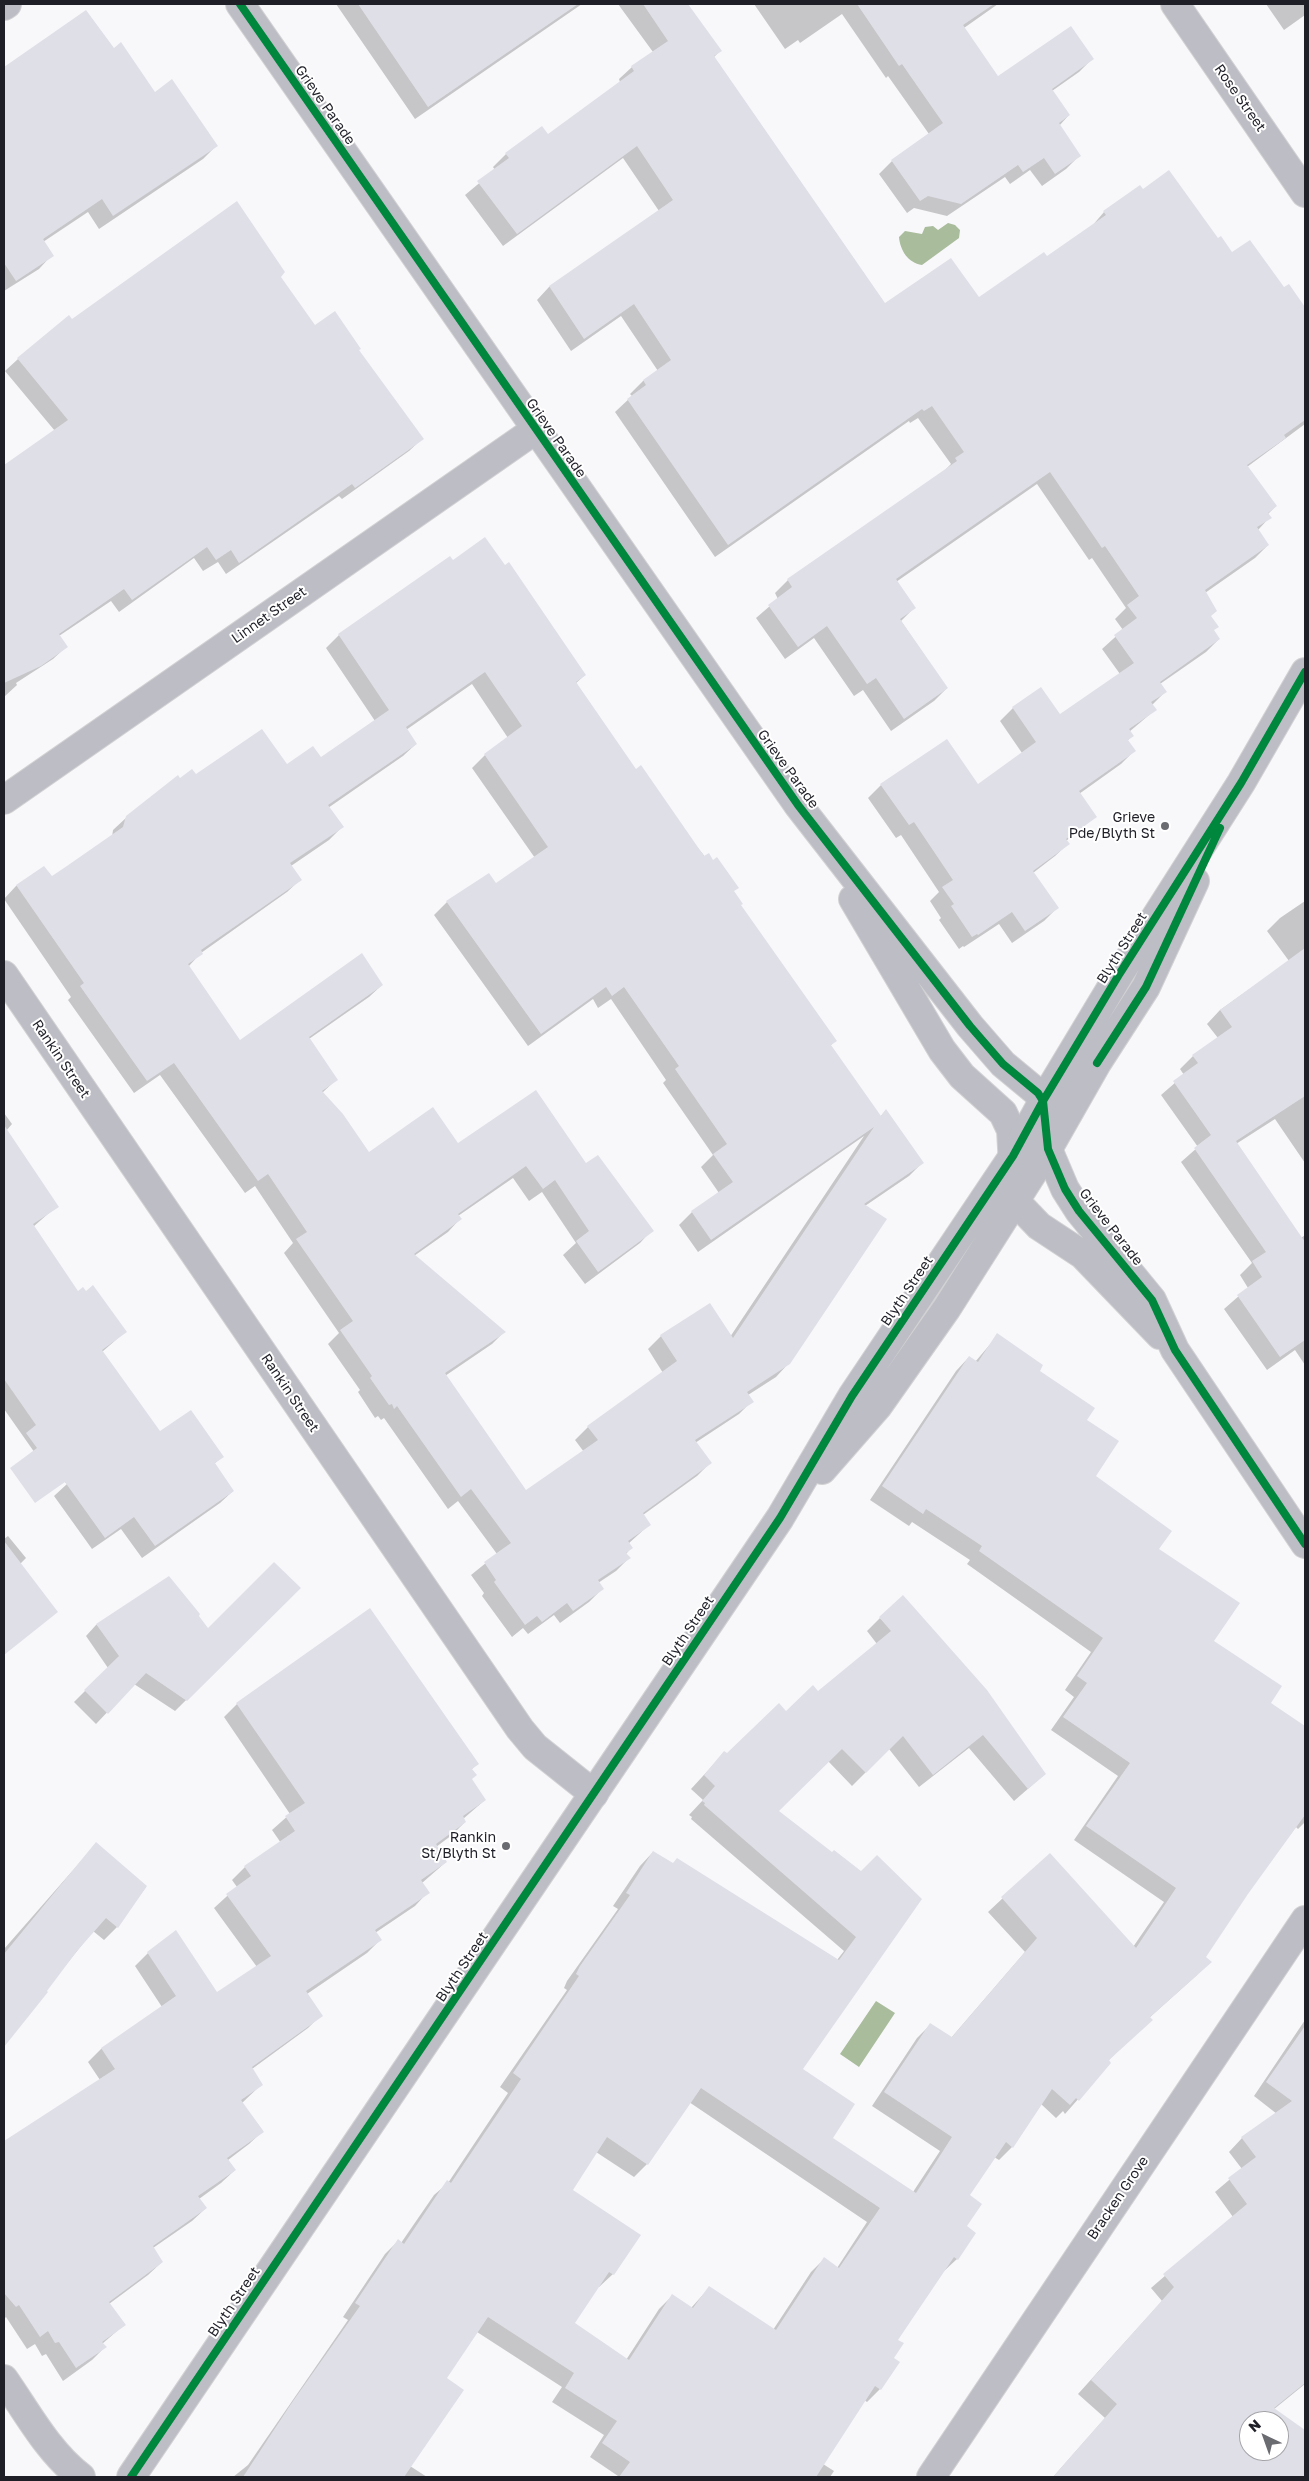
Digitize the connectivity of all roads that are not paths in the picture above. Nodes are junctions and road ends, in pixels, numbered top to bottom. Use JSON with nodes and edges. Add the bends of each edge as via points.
{"nodes":[{"id":1,"x":7,"y":4,"type":"edge"},
{"id":2,"x":240,"y":4,"type":"edge"},
{"id":3,"x":1175,"y":4,"type":"edge"},
{"id":4,"x":4,"y":6,"type":"edge"},
{"id":5,"x":1305,"y":192,"type":"edge"},
{"id":6,"x":535,"y":430,"type":"junction"},
{"id":7,"x":1305,"y":672,"type":"edge"},
{"id":8,"x":1241,"y":783,"type":"junction"},
{"id":9,"x":4,"y":800,"type":"edge"},
{"id":10,"x":798,"y":805,"type":"junction"},
{"id":11,"x":4,"y":975,"type":"edge"},
{"id":12,"x":1043,"y":1101,"type":"junction"},
{"id":13,"x":1048,"y":1149,"type":"junction"},
{"id":14,"x":1013,"y":1156,"type":"junction"},
{"id":15,"x":1015,"y":1201,"type":"junction"},
{"id":16,"x":1175,"y":1350,"type":"junction"},
{"id":17,"x":780,"y":1518,"type":"junction"},
{"id":18,"x":1305,"y":1544,"type":"edge"},
{"id":19,"x":594,"y":1794,"type":"junction"},
{"id":20,"x":1305,"y":1920,"type":"edge"},
{"id":21,"x":4,"y":2379,"type":"edge"},
{"id":22,"x":81,"y":2477,"type":"edge"},
{"id":23,"x":130,"y":2477,"type":"edge"},
{"id":24,"x":931,"y":2477,"type":"edge"}],
"edges":[{"from":1,"to":4,"type":"street"},
{"from":2,"to":6,"type":"street","name":"Grieve Parade"},
{"from":3,"to":5,"type":"street","name":"Rose Street"},
{"from":6,"to":9,"type":"street","name":"Linnet Street"},
{"from":6,"to":10,"type":"street","name":"Grieve Parade"},
{"from":7,"to":8,"type":"street","name":"Blyth Street"},
{"from":8,"to":12,"type":"street","name":"Blyth Street"},
{"from":8,"to":13,"type":"street","name":"Blyth Street","via":[[1146,987],[1097,1063]]},
{"from":10,"to":12,"type":"street","name":"Grieve Parade","via":[[970,1026],[1003,1064]]},
{"from":10,"to":14,"type":"street","name":"Grieve Parade","via":[[942,1050],[962,1076],[1003,1113],[1011,1130]]},
{"from":11,"to":19,"type":"street","name":"Rankin Street","via":[[520,1729],[535,1747]]},
{"from":12,"to":13,"type":"street","name":"Grieve Parade"},
{"from":12,"to":14,"type":"street","name":"Blyth Street"},
{"from":13,"to":15,"type":"street","name":"Blyth Street"},
{"from":13,"to":16,"type":"street","name":"Grieve Parade","via":[[1064,1188],[1079,1212],[1152,1300]]},
{"from":14,"to":15,"type":"street","name":"Grieve Parade"},
{"from":14,"to":17,"type":"street","name":"Blyth Street","via":[[852,1396]]},
{"from":15,"to":16,"type":"street","name":"Grieve Parade","via":[[1037,1224],[1083,1255]]},
{"from":15,"to":17,"type":"street","name":"Blyth Street","via":[[947,1308],[878,1406]]},
{"from":16,"to":18,"type":"street","name":"Grieve Parade"},
{"from":17,"to":19,"type":"street","name":"Blyth Street"},
{"from":19,"to":23,"type":"street","name":"Blyth Street"},
{"from":20,"to":24,"type":"street","name":"Bracken Grove"},
{"from":21,"to":22,"type":"street","via":[[63,2462]]}]}
